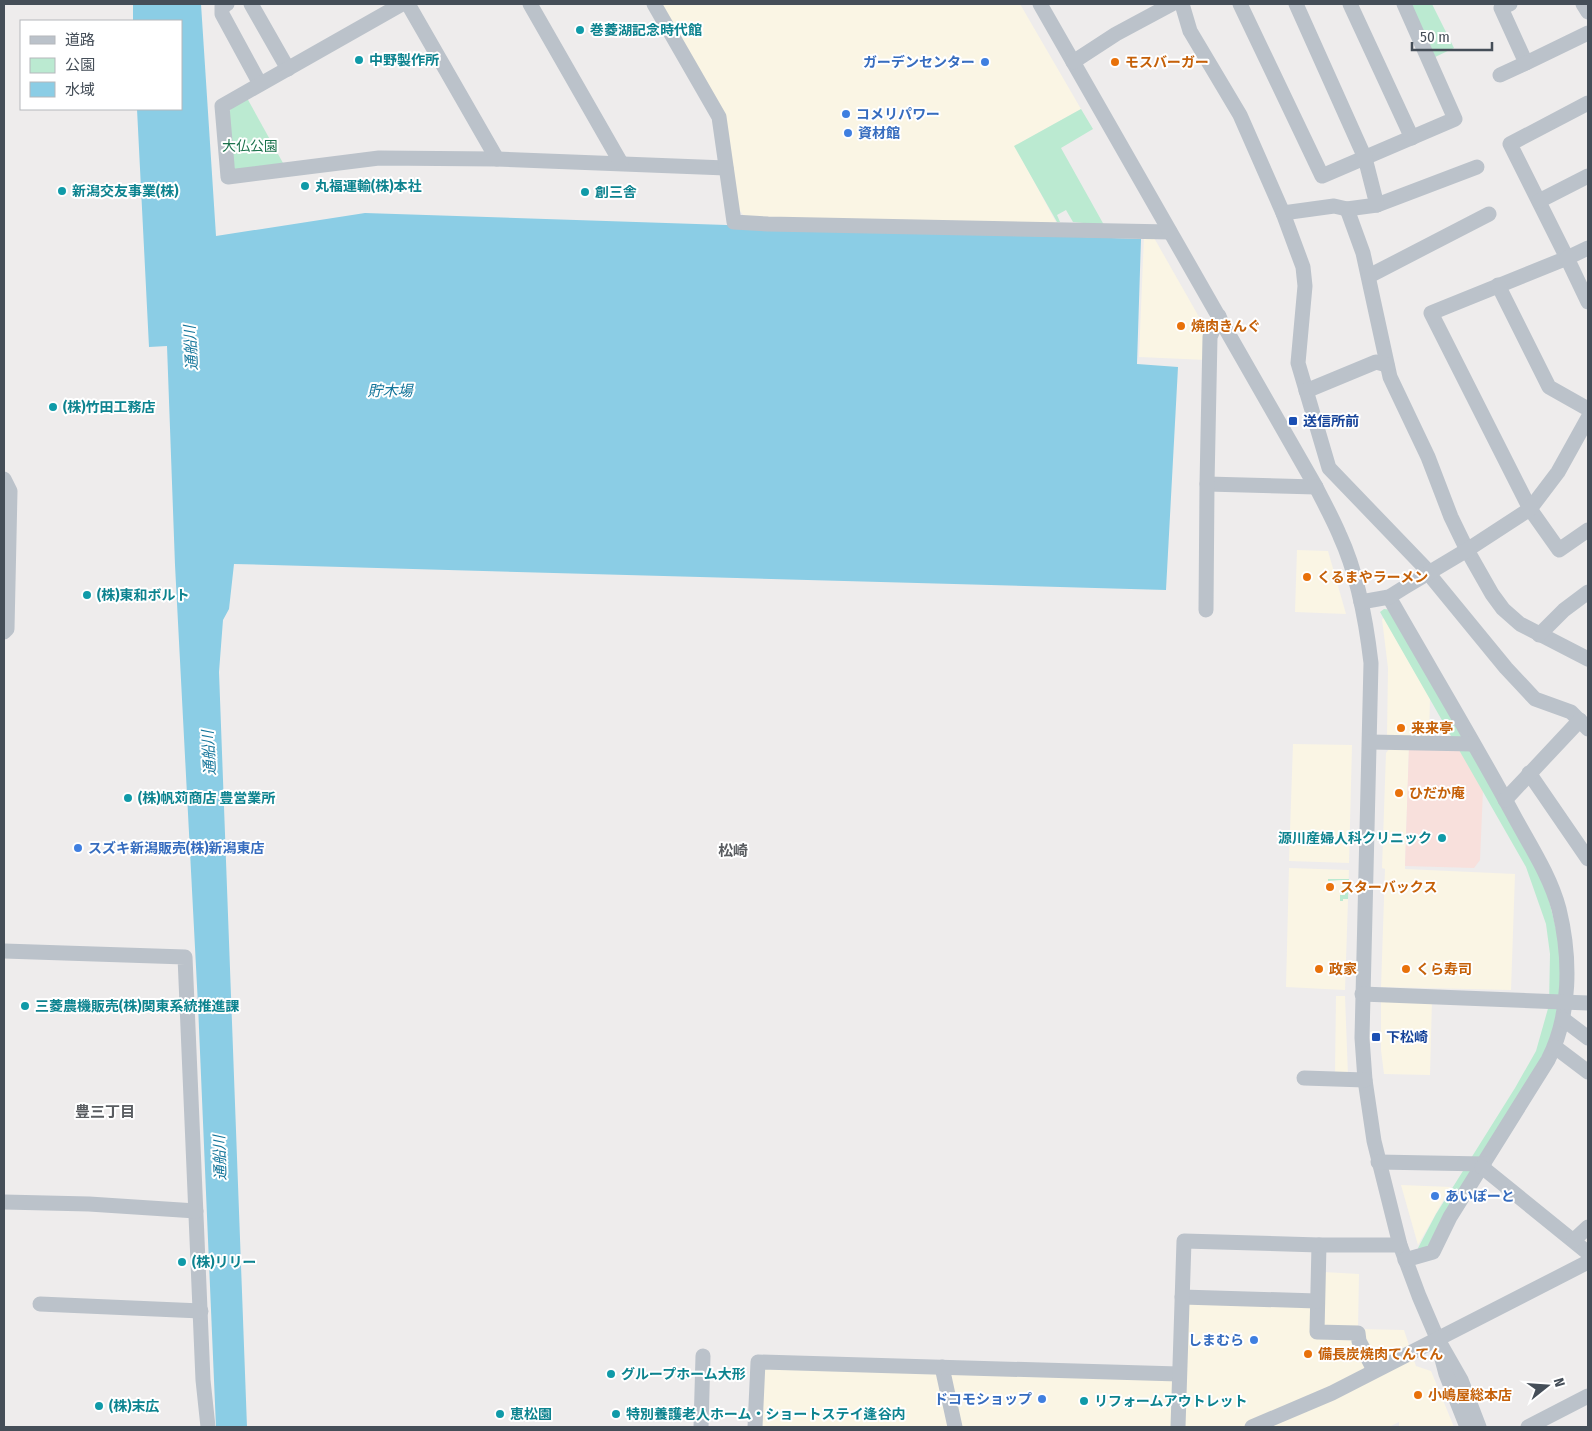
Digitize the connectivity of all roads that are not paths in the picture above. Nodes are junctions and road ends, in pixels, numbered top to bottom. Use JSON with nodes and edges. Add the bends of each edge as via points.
{"nodes":[{"id":1,"x":227,"y":4,"type":"edge"},
{"id":2,"x":251,"y":4,"type":"edge"},
{"id":3,"x":402,"y":4,"type":"edge"},
{"id":4,"x":408,"y":4,"type":"edge"},
{"id":5,"x":530,"y":4,"type":"edge"},
{"id":6,"x":654,"y":4,"type":"edge"},
{"id":7,"x":1040,"y":4,"type":"edge"},
{"id":8,"x":1172,"y":4,"type":"edge"},
{"id":9,"x":1182,"y":4,"type":"edge"},
{"id":10,"x":1240,"y":4,"type":"edge"},
{"id":11,"x":1296,"y":4,"type":"edge"},
{"id":12,"x":1350,"y":4,"type":"edge"},
{"id":13,"x":1404,"y":4,"type":"edge"},
{"id":14,"x":1583,"y":4,"type":"edge"},
{"id":15,"x":1500,"y":5,"type":"edge"},
{"id":16,"x":1588,"y":12,"type":"edge"},
{"id":17,"x":1588,"y":33,"type":"edge"},
{"id":18,"x":1073,"y":62,"type":"junction"},
{"id":19,"x":1526,"y":63,"type":"junction"},
{"id":20,"x":288,"y":69,"type":"junction"},
{"id":21,"x":1500,"y":75,"type":"dead end"},
{"id":22,"x":260,"y":84,"type":"junction"},
{"id":23,"x":1588,"y":103,"type":"edge"},
{"id":24,"x":1412,"y":138,"type":"junction"},
{"id":25,"x":1365,"y":158,"type":"junction"},
{"id":26,"x":497,"y":160,"type":"junction"},
{"id":27,"x":621,"y":163,"type":"junction"},
{"id":28,"x":726,"y":168,"type":"junction"},
{"id":29,"x":1477,"y":168,"type":"dead end"},
{"id":30,"x":1588,"y":176,"type":"edge"},
{"id":31,"x":1539,"y":201,"type":"junction"},
{"id":32,"x":1377,"y":205,"type":"junction"},
{"id":33,"x":1347,"y":208,"type":"junction"},
{"id":34,"x":1283,"y":213,"type":"junction"},
{"id":35,"x":1489,"y":214,"type":"dead end"},
{"id":36,"x":1170,"y":232,"type":"junction"},
{"id":37,"x":1588,"y":248,"type":"edge"},
{"id":38,"x":1567,"y":258,"type":"junction"},
{"id":39,"x":1369,"y":276,"type":"junction"},
{"id":40,"x":1498,"y":285,"type":"junction"},
{"id":41,"x":1588,"y":302,"type":"edge"},
{"id":42,"x":1219,"y":316,"type":"junction"},
{"id":43,"x":1387,"y":366,"type":"junction"},
{"id":44,"x":1306,"y":391,"type":"junction"},
{"id":45,"x":1588,"y":409,"type":"edge"},
{"id":46,"x":1588,"y":418,"type":"edge"},
{"id":47,"x":1329,"y":468,"type":"junction"},
{"id":48,"x":4,"y":479,"type":"edge"},
{"id":49,"x":1313,"y":482,"type":"junction"},
{"id":50,"x":1207,"y":484,"type":"junction"},
{"id":51,"x":1530,"y":509,"type":"junction"},
{"id":52,"x":1588,"y":530,"type":"edge"},
{"id":53,"x":1468,"y":550,"type":"junction"},
{"id":54,"x":1430,"y":573,"type":"junction"},
{"id":55,"x":1588,"y":592,"type":"edge"},
{"id":56,"x":1389,"y":596,"type":"junction"},
{"id":57,"x":1362,"y":602,"type":"junction"},
{"id":58,"x":1206,"y":610,"type":"dead end"},
{"id":59,"x":4,"y":632,"type":"edge"},
{"id":60,"x":1539,"y":635,"type":"junction"},
{"id":61,"x":1588,"y":659,"type":"edge"},
{"id":62,"x":1584,"y":725,"type":"edge"},
{"id":63,"x":1370,"y":742,"type":"junction"},
{"id":64,"x":1473,"y":744,"type":"junction"},
{"id":65,"x":1529,"y":773,"type":"junction"},
{"id":66,"x":1505,"y":800,"type":"junction"},
{"id":67,"x":1588,"y":859,"type":"edge"},
{"id":68,"x":4,"y":951,"type":"edge"},
{"id":69,"x":1362,"y":994,"type":"junction"},
{"id":70,"x":1565,"y":1002,"type":"junction"},
{"id":71,"x":1588,"y":1003,"type":"edge"},
{"id":72,"x":1563,"y":1019,"type":"junction"},
{"id":73,"x":1588,"y":1038,"type":"edge"},
{"id":74,"x":1555,"y":1047,"type":"junction"},
{"id":75,"x":1588,"y":1072,"type":"edge"},
{"id":76,"x":1304,"y":1078,"type":"dead end"},
{"id":77,"x":1365,"y":1080,"type":"junction"},
{"id":78,"x":1378,"y":1162,"type":"junction"},
{"id":79,"x":1483,"y":1166,"type":"junction"},
{"id":80,"x":4,"y":1202,"type":"edge"},
{"id":81,"x":196,"y":1211,"type":"junction"},
{"id":82,"x":1588,"y":1227,"type":"edge"},
{"id":83,"x":1574,"y":1240,"type":"junction"},
{"id":84,"x":1319,"y":1245,"type":"junction"},
{"id":85,"x":1400,"y":1245,"type":"junction"},
{"id":86,"x":1588,"y":1253,"type":"edge"},
{"id":87,"x":1405,"y":1260,"type":"junction"},
{"id":88,"x":1588,"y":1262,"type":"edge"},
{"id":89,"x":1182,"y":1297,"type":"junction"},
{"id":90,"x":1317,"y":1301,"type":"junction"},
{"id":91,"x":40,"y":1304,"type":"dead end"},
{"id":92,"x":201,"y":1312,"type":"junction"},
{"id":93,"x":1437,"y":1338,"type":"junction"},
{"id":94,"x":703,"y":1356,"type":"dead end"},
{"id":95,"x":942,"y":1367,"type":"junction"},
{"id":96,"x":1374,"y":1370,"type":"junction"},
{"id":97,"x":1179,"y":1374,"type":"junction"},
{"id":98,"x":1588,"y":1396,"type":"edge"},
{"id":99,"x":208,"y":1427,"type":"edge"},
{"id":100,"x":701,"y":1427,"type":"edge"},
{"id":101,"x":755,"y":1427,"type":"edge"},
{"id":102,"x":955,"y":1427,"type":"edge"},
{"id":103,"x":1178,"y":1427,"type":"edge"},
{"id":104,"x":1252,"y":1427,"type":"edge"},
{"id":105,"x":1467,"y":1427,"type":"edge"},
{"id":106,"x":1479,"y":1427,"type":"edge"},
{"id":107,"x":1528,"y":1427,"type":"edge"}],
"edges":[{"from":1,"to":22,"type":"street","via":[[222,6],[222,14]]},
{"from":2,"to":20,"type":"street"},
{"from":3,"to":20,"type":"street"},
{"from":4,"to":26,"type":"street"},
{"from":5,"to":27,"type":"street"},
{"from":6,"to":28,"type":"street","via":[[719,117]]},
{"from":7,"to":18,"type":"street"},
{"from":8,"to":18,"type":"street"},
{"from":9,"to":34,"type":"street","via":[[1190,31],[1240,115]]},
{"from":10,"to":25,"type":"street","via":[[1322,176]]},
{"from":11,"to":25,"type":"street"},
{"from":12,"to":24,"type":"street"},
{"from":13,"to":24,"type":"street","via":[[1455,119]]},
{"from":14,"to":16,"type":"street"},
{"from":15,"to":19,"type":"street"},
{"from":17,"to":19,"type":"street"},
{"from":18,"to":36,"type":"street"},
{"from":19,"to":21,"type":"street"},
{"from":20,"to":22,"type":"street"},
{"from":22,"to":26,"type":"street","via":[[222,106],[228,177],[379,158]]},
{"from":23,"to":31,"type":"street","via":[[1510,144]]},
{"from":24,"to":25,"type":"street"},
{"from":25,"to":32,"type":"street"},
{"from":26,"to":27,"type":"street"},
{"from":27,"to":28,"type":"street"},
{"from":28,"to":36,"type":"street","via":[[734,222]]},
{"from":29,"to":32,"type":"street"},
{"from":30,"to":31,"type":"street"},
{"from":31,"to":38,"type":"street"},
{"from":32,"to":33,"type":"street"},
{"from":33,"to":34,"type":"street","via":[[1334,206]]},
{"from":33,"to":39,"type":"street"},
{"from":34,"to":44,"type":"street","via":[[1304,276],[1298,363]]},
{"from":35,"to":39,"type":"street"},
{"from":36,"to":42,"type":"street"},
{"from":37,"to":38,"type":"street"},
{"from":38,"to":40,"type":"street"},
{"from":38,"to":41,"type":"street"},
{"from":39,"to":43,"type":"street"},
{"from":40,"to":45,"type":"street","via":[[1550,387]]},
{"from":40,"to":51,"type":"street","via":[[1431,313]]},
{"from":42,"to":49,"type":"street"},
{"from":42,"to":50,"type":"street","via":[[1210,337]]},
{"from":43,"to":44,"type":"street","via":[[1376,362]]},
{"from":43,"to":53,"type":"street"},
{"from":44,"to":47,"type":"street"},
{"from":46,"to":51,"type":"street","via":[[1558,472]]},
{"from":47,"to":49,"type":"street"},
{"from":47,"to":54,"type":"street"},
{"from":48,"to":59,"type":"street","via":[[10,491],[7,629]]},
{"from":49,"to":50,"type":"street"},
{"from":49,"to":57,"type":"street","via":[[1341,536]]},
{"from":50,"to":58,"type":"street"},
{"from":51,"to":52,"type":"street","via":[[1559,550]]},
{"from":51,"to":53,"type":"street"},
{"from":53,"to":54,"type":"street"},
{"from":53,"to":60,"type":"street","via":[[1503,609]]},
{"from":54,"to":56,"type":"street"},
{"from":54,"to":62,"type":"street","via":[[1535,699],[1571,712]]},
{"from":55,"to":60,"type":"street"},
{"from":56,"to":57,"type":"street"},
{"from":56,"to":64,"type":"street"},
{"from":57,"to":63,"type":"street","via":[[1371,663]]},
{"from":60,"to":61,"type":"street"},
{"from":62,"to":65,"type":"street"},
{"from":63,"to":64,"type":"street"},
{"from":63,"to":69,"type":"street"},
{"from":64,"to":66,"type":"street"},
{"from":65,"to":66,"type":"street"},
{"from":65,"to":67,"type":"street"},
{"from":66,"to":70,"type":"street","via":[[1554,895],[1566,946]]},
{"from":68,"to":81,"type":"street","via":[[185,957]]},
{"from":69,"to":70,"type":"street"},
{"from":69,"to":77,"type":"street"},
{"from":70,"to":71,"type":"street"},
{"from":70,"to":72,"type":"street"},
{"from":72,"to":73,"type":"street"},
{"from":72,"to":74,"type":"street"},
{"from":74,"to":75,"type":"street"},
{"from":74,"to":79,"type":"street"},
{"from":76,"to":77,"type":"street"},
{"from":77,"to":78,"type":"street"},
{"from":78,"to":79,"type":"street"},
{"from":78,"to":85,"type":"street"},
{"from":79,"to":83,"type":"street"},
{"from":79,"to":87,"type":"street","via":[[1450,1217],[1433,1252]]},
{"from":80,"to":81,"type":"street"},
{"from":81,"to":92,"type":"street"},
{"from":82,"to":83,"type":"street"},
{"from":83,"to":86,"type":"street"},
{"from":84,"to":85,"type":"street"},
{"from":84,"to":89,"type":"street","via":[[1184,1241]]},
{"from":84,"to":90,"type":"street"},
{"from":85,"to":87,"type":"street"},
{"from":87,"to":93,"type":"street"},
{"from":88,"to":93,"type":"street"},
{"from":89,"to":90,"type":"street"},
{"from":89,"to":97,"type":"street"},
{"from":90,"to":96,"type":"street","via":[[1318,1332],[1358,1333]]},
{"from":91,"to":92,"type":"street"},
{"from":92,"to":99,"type":"street"},
{"from":93,"to":96,"type":"street"},
{"from":93,"to":105,"type":"street","via":[[1446,1374]]},
{"from":93,"to":106,"type":"street","via":[[1460,1380]]},
{"from":94,"to":100,"type":"street"},
{"from":95,"to":97,"type":"street"},
{"from":95,"to":101,"type":"street","via":[[758,1362]]},
{"from":95,"to":102,"type":"street"},
{"from":96,"to":104,"type":"street","via":[[1310,1403]]},
{"from":97,"to":103,"type":"street"},
{"from":98,"to":107,"type":"street"}]}
